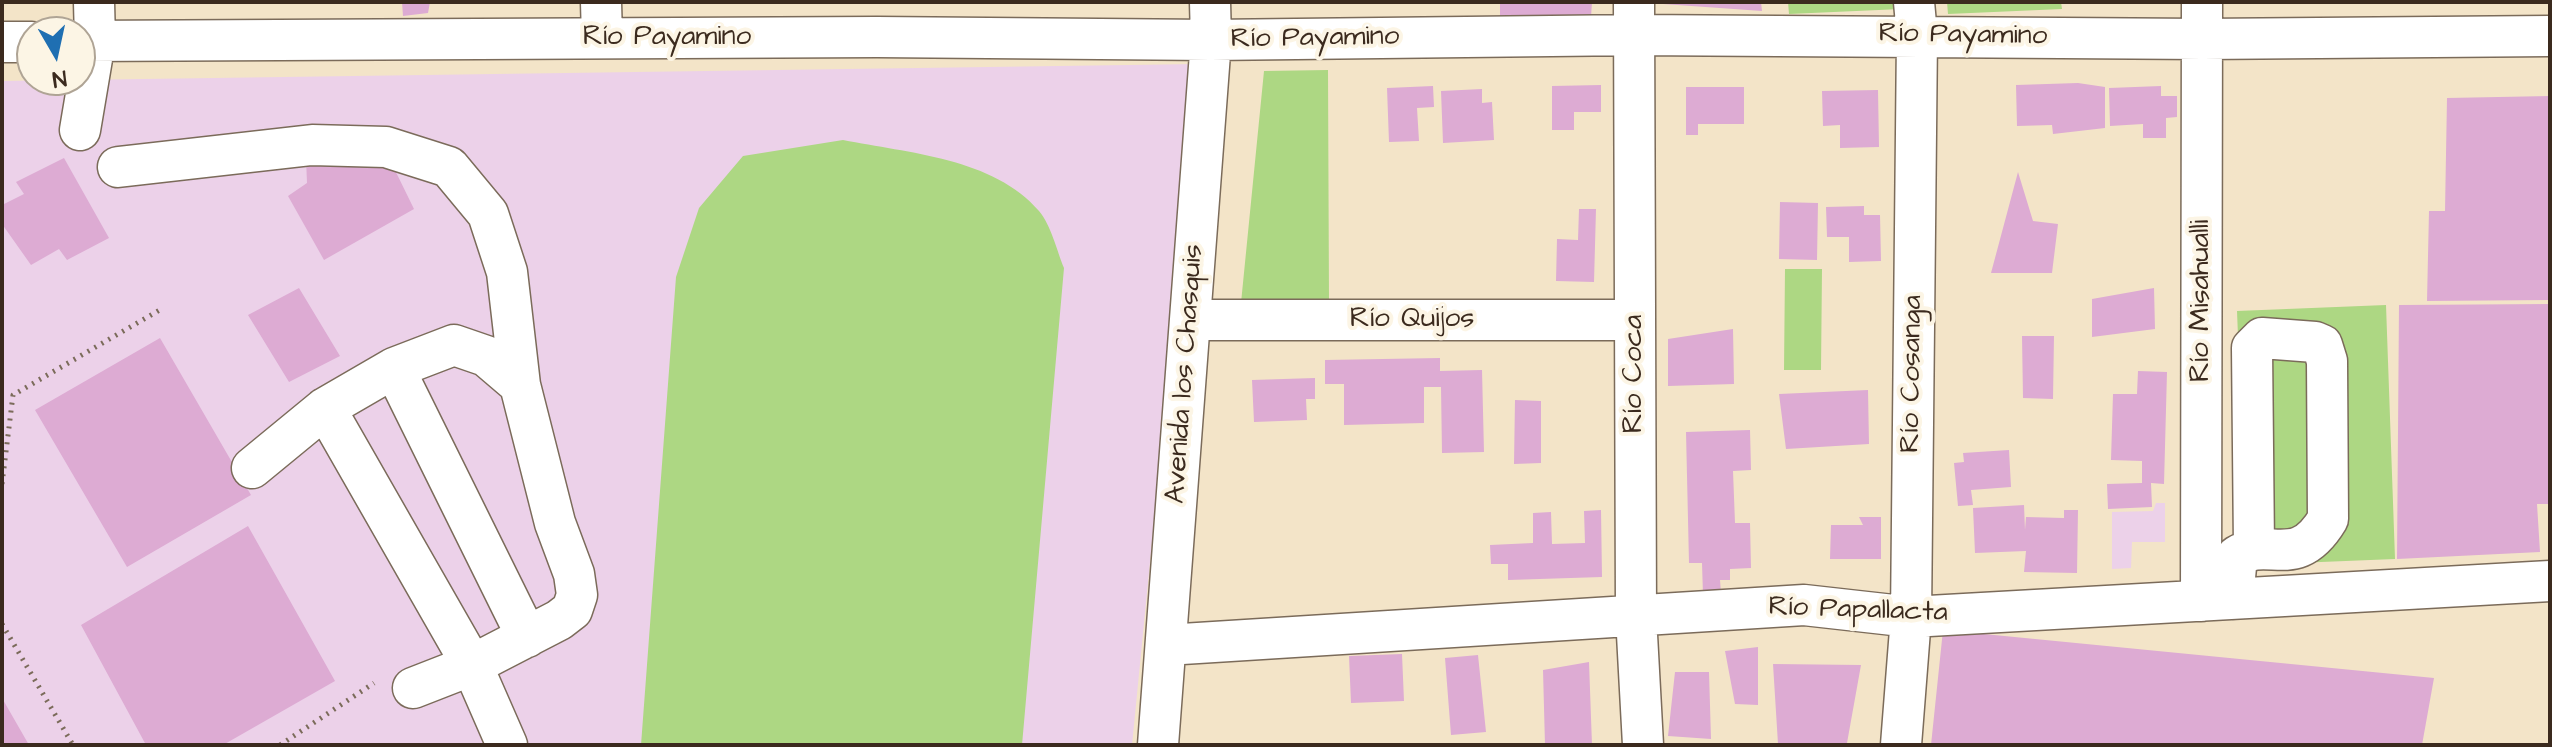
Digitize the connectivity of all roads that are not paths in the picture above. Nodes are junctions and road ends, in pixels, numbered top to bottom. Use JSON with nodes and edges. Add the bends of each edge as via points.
{"nodes":[{"id":1,"x":1635,"y":18,"type":"edge"},
{"id":2,"x":878,"y":19,"type":"edge"},
{"id":3,"x":1916,"y":19,"type":"edge"},
{"id":4,"x":2500,"y":19,"type":"edge"},
{"id":5,"x":602,"y":20,"type":"edge"},
{"id":6,"x":1210,"y":21,"type":"edge"},
{"id":7,"x":2202,"y":21,"type":"edge"},
{"id":8,"x":2550,"y":36,"type":"edge"},
{"id":9,"x":96,"y":41,"type":"edge"},
{"id":10,"x":83,"y":96,"type":"edge"},
{"id":11,"x":80,"y":130,"type":"dead end"},
{"id":12,"x":118,"y":167,"type":"dead end"},
{"id":13,"x":1190,"y":320,"type":"junction"},
{"id":14,"x":1635,"y":320,"type":"junction"},
{"id":15,"x":394,"y":368,"type":"junction"},
{"id":16,"x":520,"y":385,"type":"junction"},
{"id":17,"x":325,"y":408,"type":"junction"},
{"id":18,"x":252,"y":468,"type":"dead end"},
{"id":19,"x":2254,"y":549,"type":"junction"},
{"id":20,"x":2550,"y":581,"type":"edge"},
{"id":21,"x":2217,"y":600,"type":"junction"},
{"id":22,"x":1636,"y":616,"type":"junction"},
{"id":23,"x":1911,"y":617,"type":"junction"},
{"id":24,"x":527,"y":637,"type":"junction"},
{"id":25,"x":1166,"y":645,"type":"junction"},
{"id":26,"x":472,"y":665,"type":"junction"},
{"id":27,"x":394,"y":686,"type":"road end"},
{"id":28,"x":507,"y":745,"type":"edge"},
{"id":29,"x":1158,"y":745,"type":"edge"},
{"id":30,"x":1643,"y":745,"type":"edge"},
{"id":31,"x":1901,"y":745,"type":"edge"}],
"edges":[{"from":1,"to":3,"type":"street","name":"Río Payamino"},
{"from":1,"to":6,"type":"street","name":"Río Payamino"},
{"from":1,"to":14,"type":"street","name":"Río Coca"},
{"from":2,"to":5,"type":"street","name":"Río Payamino"},
{"from":2,"to":6,"type":"street","name":"Río Payamino"},
{"from":3,"to":7,"type":"street","name":"Río Payamino"},
{"from":3,"to":23,"type":"street","name":"Río Cosanga"},
{"from":4,"to":7,"type":"street","name":"Río Payamino"},
{"from":4,"to":8,"type":"street","name":"Río Payamino"},
{"from":5,"to":9,"type":"street","name":"Río Payamino"},
{"from":6,"to":13,"type":"street","name":"Avenida los Chasquis"},
{"from":7,"to":21,"type":"street","name":"Río Misahualli"},
{"from":10,"to":11,"type":"street"},
{"from":12,"to":16,"type":"street","via":[[312,145],[386,147],[449,167],[488,214],[507,272]]},
{"from":13,"to":14,"type":"street","name":"Río Quijos"},
{"from":13,"to":25,"type":"street","name":"Avenida los Chasquis"},
{"from":14,"to":22,"type":"street","name":"Río Coca"},
{"from":15,"to":16,"type":"street","via":[[454,345],[486,356]]},
{"from":15,"to":17,"type":"street"},
{"from":15,"to":24,"type":"street"},
{"from":16,"to":24,"type":"street","via":[[577,595],[572,610]]},
{"from":17,"to":18,"type":"street"},
{"from":17,"to":26,"type":"street"},
{"from":19,"to":19,"type":"street","via":[[2278,553],[2297,548],[2320,533],[2328,519],[2327,361],[2322,345],[2315,342],[2262,338],[2252,348]]},
{"from":19,"to":21,"type":"street","via":[[2237,556]]},
{"from":20,"to":21,"type":"street","name":"Río Papallacta"},
{"from":21,"to":23,"type":"street","name":"Río Papallacta"},
{"from":22,"to":23,"type":"street","name":"Río Papallacta","via":[[1804,605]]},
{"from":22,"to":25,"type":"street","name":"Río Papallacta"},
{"from":22,"to":30,"type":"street","name":"Río Coca"},
{"from":23,"to":31,"type":"street","name":"Río Cosanga"},
{"from":24,"to":26,"type":"street"},
{"from":25,"to":29,"type":"street","name":"Avenida los Chasquis"},
{"from":26,"to":27,"type":"street"},
{"from":26,"to":28,"type":"street"}]}
